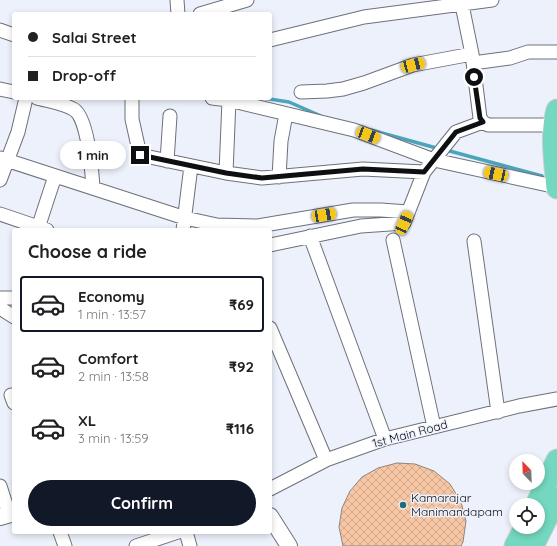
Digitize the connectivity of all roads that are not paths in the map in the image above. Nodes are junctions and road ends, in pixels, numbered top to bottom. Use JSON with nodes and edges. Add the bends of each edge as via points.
{"nodes":[{"id":1,"x":177,"y":0,"type":"edge"},
{"id":2,"x":492,"y":0,"type":"edge"},
{"id":3,"x":239,"y":1,"type":"edge"},
{"id":4,"x":462,"y":2,"type":"edge"},
{"id":5,"x":178,"y":12,"type":"edge"},
{"id":6,"x":206,"y":12,"type":"edge"},
{"id":7,"x":0,"y":30,"type":"edge"},
{"id":8,"x":12,"y":34,"type":"edge"},
{"id":9,"x":272,"y":40,"type":"edge"},
{"id":10,"x":557,"y":52,"type":"edge"},
{"id":11,"x":472,"y":59,"type":"junction"},
{"id":12,"x":0,"y":89,"type":"edge"},
{"id":13,"x":12,"y":92,"type":"edge"},
{"id":14,"x":302,"y":92,"type":"dead end"},
{"id":15,"x":26,"y":100,"type":"edge"},
{"id":16,"x":44,"y":100,"type":"edge"},
{"id":17,"x":132,"y":100,"type":"edge"},
{"id":18,"x":229,"y":100,"type":"joint"},
{"id":19,"x":286,"y":114,"type":"junction"},
{"id":20,"x":170,"y":116,"type":"dead end"},
{"id":21,"x":556,"y":120,"type":"edge"},
{"id":22,"x":483,"y":122,"type":"junction"},
{"id":23,"x":437,"y":157,"type":"junction"},
{"id":24,"x":3,"y":159,"type":"edge"},
{"id":25,"x":167,"y":161,"type":"junction"},
{"id":26,"x":191,"y":166,"type":"junction"},
{"id":27,"x":424,"y":172,"type":"junction"},
{"id":28,"x":226,"y":173,"type":"junction"},
{"id":29,"x":55,"y":176,"type":"junction"},
{"id":30,"x":279,"y":177,"type":"junction"},
{"id":31,"x":0,"y":180,"type":"edge"},
{"id":32,"x":93,"y":188,"type":"junction"},
{"id":33,"x":557,"y":188,"type":"edge"},
{"id":34,"x":408,"y":212,"type":"junction"},
{"id":35,"x":0,"y":214,"type":"edge"},
{"id":36,"x":184,"y":224,"type":"edge"},
{"id":37,"x":39,"y":228,"type":"edge"},
{"id":38,"x":42,"y":228,"type":"edge"},
{"id":39,"x":310,"y":236,"type":"junction"},
{"id":40,"x":393,"y":240,"type":"dead end"},
{"id":41,"x":474,"y":241,"type":"dead end"},
{"id":42,"x":272,"y":245,"type":"edge"},
{"id":43,"x":0,"y":298,"type":"edge"},
{"id":44,"x":12,"y":298,"type":"edge"},
{"id":45,"x":0,"y":308,"type":"edge"},
{"id":46,"x":12,"y":316,"type":"edge"},
{"id":47,"x":272,"y":333,"type":"edge"},
{"id":48,"x":557,"y":399,"type":"edge"},
{"id":49,"x":498,"y":412,"type":"junction"},
{"id":50,"x":434,"y":427,"type":"junction"},
{"id":51,"x":385,"y":439,"type":"junction"},
{"id":52,"x":326,"y":460,"type":"junction"},
{"id":53,"x":557,"y":460,"type":"edge"},
{"id":54,"x":0,"y":486,"type":"edge"},
{"id":55,"x":272,"y":488,"type":"edge"},
{"id":56,"x":539,"y":498,"type":"edge"},
{"id":57,"x":557,"y":498,"type":"edge"},
{"id":58,"x":8,"y":515,"type":"edge"},
{"id":59,"x":272,"y":519,"type":"edge"},
{"id":60,"x":61,"y":534,"type":"edge"},
{"id":61,"x":172,"y":534,"type":"edge"},
{"id":62,"x":187,"y":534,"type":"edge"},
{"id":63,"x":521,"y":534,"type":"edge"},
{"id":64,"x":65,"y":546,"type":"edge"},
{"id":65,"x":136,"y":546,"type":"edge"},
{"id":66,"x":190,"y":546,"type":"edge"},
{"id":67,"x":289,"y":546,"type":"edge"},
{"id":68,"x":514,"y":546,"type":"edge"},
{"id":69,"x":533,"y":546,"type":"edge"}],
"edges":[{"from":1,"to":5,"type":"street"},
{"from":2,"to":4,"type":"street"},
{"from":3,"to":6,"type":"street"},
{"from":4,"to":9,"type":"street","via":[[364,17]]},
{"from":4,"to":11,"type":"street"},
{"from":7,"to":8,"type":"street"},
{"from":10,"to":11,"type":"street","via":[[528,52],[510,58]]},
{"from":11,"to":14,"type":"street","via":[[413,65],[343,89]]},
{"from":11,"to":22,"type":"street","via":[[480,118]]},
{"from":12,"to":13,"type":"street"},
{"from":15,"to":24,"type":"street","via":[[18,132]]},
{"from":16,"to":32,"type":"street","via":[[74,109],[81,118],[87,137]]},
{"from":17,"to":25,"type":"street","via":[[132,119],[140,155]]},
{"from":18,"to":19,"type":"street"},
{"from":18,"to":28,"type":"street"},
{"from":19,"to":23,"type":"street","via":[[354,130]]},
{"from":19,"to":30,"type":"street"},
{"from":20,"to":25,"type":"street"},
{"from":21,"to":22,"type":"street","via":[[488,126]]},
{"from":21,"to":33,"type":"highway"},
{"from":22,"to":23,"type":"street","via":[[456,132]]},
{"from":23,"to":27,"type":"street"},
{"from":23,"to":33,"type":"street"},
{"from":24,"to":29,"type":"street"},
{"from":24,"to":31,"type":"street"},
{"from":25,"to":26,"type":"street"},
{"from":26,"to":28,"type":"street"},
{"from":26,"to":36,"type":"street"},
{"from":27,"to":30,"type":"street","via":[[363,169]]},
{"from":27,"to":34,"type":"street"},
{"from":28,"to":30,"type":"street","via":[[262,178]]},
{"from":29,"to":32,"type":"street"},
{"from":29,"to":38,"type":"street"},
{"from":32,"to":36,"type":"street"},
{"from":34,"to":36,"type":"street","via":[[352,210],[258,226]]},
{"from":34,"to":39,"type":"street","via":[[404,223],[361,226]]},
{"from":35,"to":37,"type":"street"},
{"from":39,"to":42,"type":"street"},
{"from":39,"to":51,"type":"street"},
{"from":40,"to":50,"type":"street"},
{"from":41,"to":49,"type":"street"},
{"from":43,"to":44,"type":"street"},
{"from":45,"to":46,"type":"street"},
{"from":47,"to":52,"type":"street"},
{"from":48,"to":49,"type":"street","name":"1st Main Road"},
{"from":49,"to":50,"type":"street","name":"1st Main Road"},
{"from":50,"to":51,"type":"street","name":"1st Main Road"},
{"from":51,"to":52,"type":"street","name":"1st Main Road"},
{"from":52,"to":55,"type":"street","name":"1st Main Road"},
{"from":53,"to":56,"type":"highway"},
{"from":54,"to":58,"type":"street"},
{"from":57,"to":69,"type":"highway"},
{"from":59,"to":67,"type":"street"},
{"from":60,"to":64,"type":"street"},
{"from":61,"to":65,"type":"street"},
{"from":62,"to":66,"type":"street"},
{"from":63,"to":68,"type":"highway"}]}
